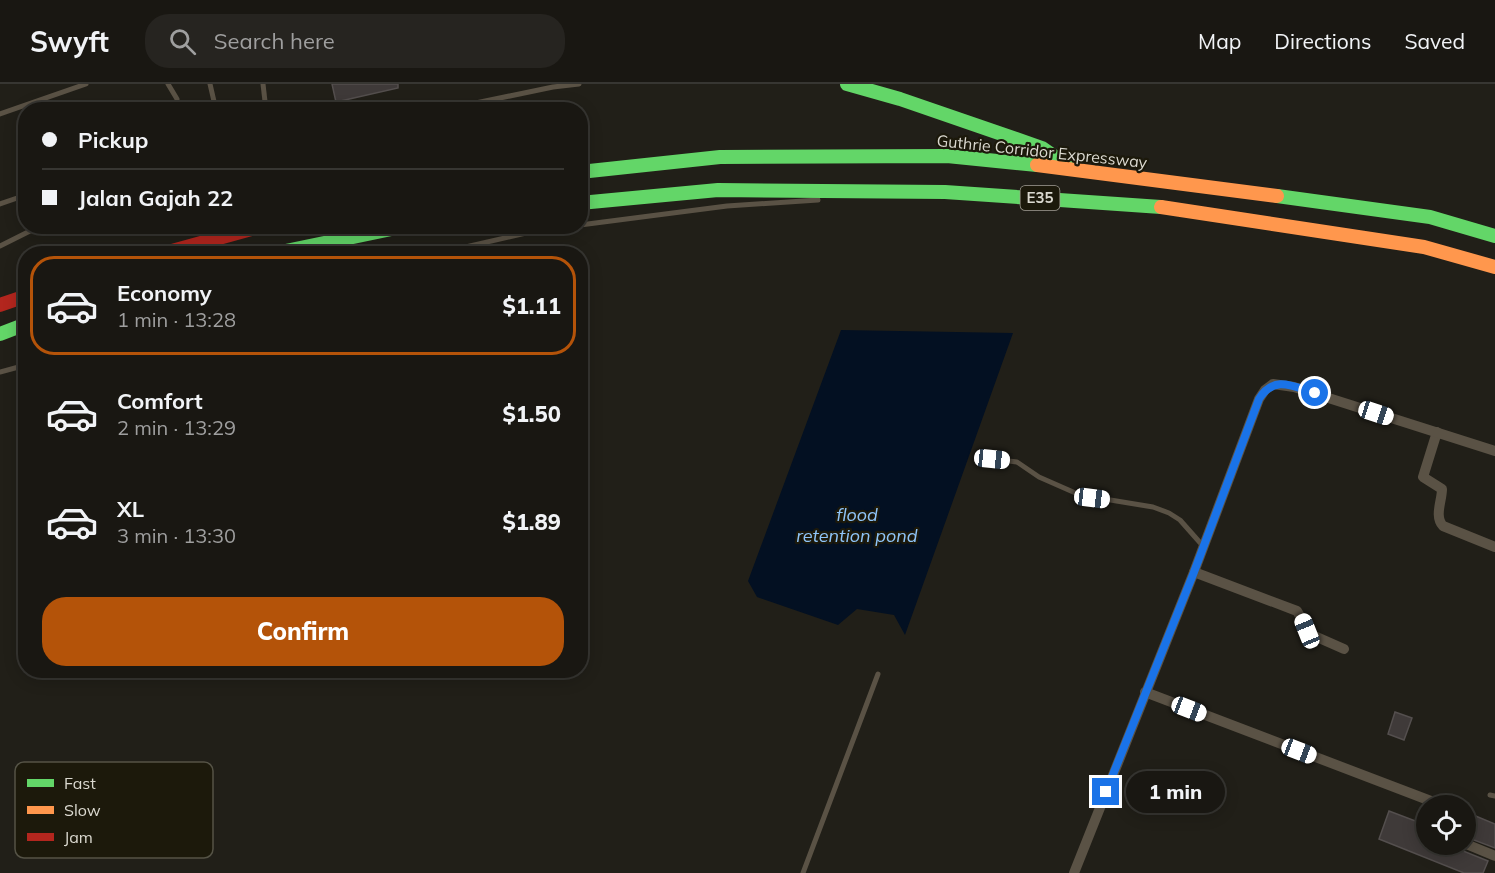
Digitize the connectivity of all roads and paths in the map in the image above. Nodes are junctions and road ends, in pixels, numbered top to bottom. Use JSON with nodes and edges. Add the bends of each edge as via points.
{"nodes":[{"id":1,"x":86,"y":84,"type":"edge"},
{"id":2,"x":168,"y":84,"type":"edge"},
{"id":3,"x":210,"y":84,"type":"edge"},
{"id":4,"x":263,"y":84,"type":"edge"},
{"id":5,"x":579,"y":84,"type":"edge"},
{"id":6,"x":847,"y":84,"type":"edge"},
{"id":7,"x":34,"y":102,"type":"edge"},
{"id":8,"x":177,"y":102,"type":"edge"},
{"id":9,"x":214,"y":102,"type":"edge"},
{"id":10,"x":265,"y":102,"type":"edge"},
{"id":11,"x":481,"y":102,"type":"edge"},
{"id":12,"x":18,"y":108,"type":"edge"},
{"id":13,"x":0,"y":114,"type":"edge"},
{"id":14,"x":1071,"y":168,"type":"junction"},
{"id":15,"x":588,"y":171,"type":"edge"},
{"id":16,"x":945,"y":192,"type":"junction"},
{"id":17,"x":18,"y":198,"type":"edge"},
{"id":18,"x":830,"y":199,"type":"dead end"},
{"id":19,"x":842,"y":199,"type":"dead end"},
{"id":20,"x":588,"y":202,"type":"edge"},
{"id":21,"x":0,"y":204,"type":"edge"},
{"id":22,"x":588,"y":224,"type":"edge"},
{"id":23,"x":24,"y":234,"type":"edge"},
{"id":24,"x":233,"y":234,"type":"edge"},
{"id":25,"x":367,"y":234,"type":"edge"},
{"id":26,"x":522,"y":234,"type":"edge"},
{"id":27,"x":1495,"y":236,"type":"edge"},
{"id":28,"x":0,"y":246,"type":"edge"},
{"id":29,"x":190,"y":246,"type":"edge"},
{"id":30,"x":310,"y":246,"type":"edge"},
{"id":31,"x":470,"y":246,"type":"edge"},
{"id":32,"x":1495,"y":267,"type":"edge"},
{"id":33,"x":18,"y":299,"type":"edge"},
{"id":34,"x":0,"y":305,"type":"edge"},
{"id":35,"x":18,"y":327,"type":"edge"},
{"id":36,"x":0,"y":334,"type":"edge"},
{"id":37,"x":18,"y":367,"type":"edge"},
{"id":38,"x":0,"y":372,"type":"edge"},
{"id":39,"x":1437,"y":432,"type":"junction"},
{"id":40,"x":1495,"y":451,"type":"edge"},
{"id":41,"x":992,"y":459,"type":"dead end"},
{"id":42,"x":1203,"y":546,"type":"junction"},
{"id":43,"x":1495,"y":547,"type":"edge"},
{"id":44,"x":1194,"y":572,"type":"junction"},
{"id":45,"x":1344,"y":649,"type":"dead end"},
{"id":46,"x":878,"y":674,"type":"dead end"},
{"id":47,"x":1145,"y":692,"type":"junction"},
{"id":48,"x":1416,"y":795,"type":"edge"},
{"id":49,"x":1476,"y":848,"type":"edge"},
{"id":50,"x":1495,"y":856,"type":"edge"},
{"id":51,"x":803,"y":873,"type":"edge"},
{"id":52,"x":1074,"y":873,"type":"edge"}],
"edges":[{"from":1,"to":7,"type":"lane"},
{"from":2,"to":8,"type":"lane"},
{"from":3,"to":9,"type":"lane"},
{"from":4,"to":10,"type":"lane"},
{"from":5,"to":11,"type":"lane"},
{"from":6,"to":14,"type":"highway","via":[[1042,148]]},
{"from":12,"to":13,"type":"lane"},
{"from":14,"to":15,"type":"highway","name":"Guthrie Corridor Expressway","number":"E35","via":[[947,156],[720,157]]},
{"from":14,"to":27,"type":"highway","name":"Guthrie Corridor Expressway","number":"E35","via":[[1430,217]]},
{"from":16,"to":19,"type":"lane"},
{"from":16,"to":20,"type":"highway","number":"E35","via":[[718,190]]},
{"from":16,"to":32,"type":"highway","number":"E35","via":[[1149,205],[1424,247]]},
{"from":17,"to":21,"type":"lane"},
{"from":18,"to":22,"type":"lane","via":[[727,206]]},
{"from":23,"to":28,"type":"lane"},
{"from":24,"to":29,"type":"highway"},
{"from":25,"to":30,"type":"highway"},
{"from":26,"to":31,"type":"lane"},
{"from":33,"to":34,"type":"highway"},
{"from":35,"to":36,"type":"highway"},
{"from":37,"to":38,"type":"lane"},
{"from":39,"to":40,"type":"street"},
{"from":39,"to":42,"type":"street","via":[[1294,387],[1273,384],[1259,399]]},
{"from":39,"to":43,"type":"street","via":[[1423,477],[1442,489],[1439,521]]},
{"from":41,"to":42,"type":"lane","via":[[1017,462],[1039,477],[1080,495],[1131,502],[1169,513]]},
{"from":42,"to":44,"type":"street"},
{"from":44,"to":45,"type":"street","via":[[1297,611],[1310,634]]},
{"from":44,"to":47,"type":"street"},
{"from":46,"to":51,"type":"lane"},
{"from":47,"to":48,"type":"street"},
{"from":47,"to":52,"type":"street"},
{"from":49,"to":50,"type":"street"}]}
